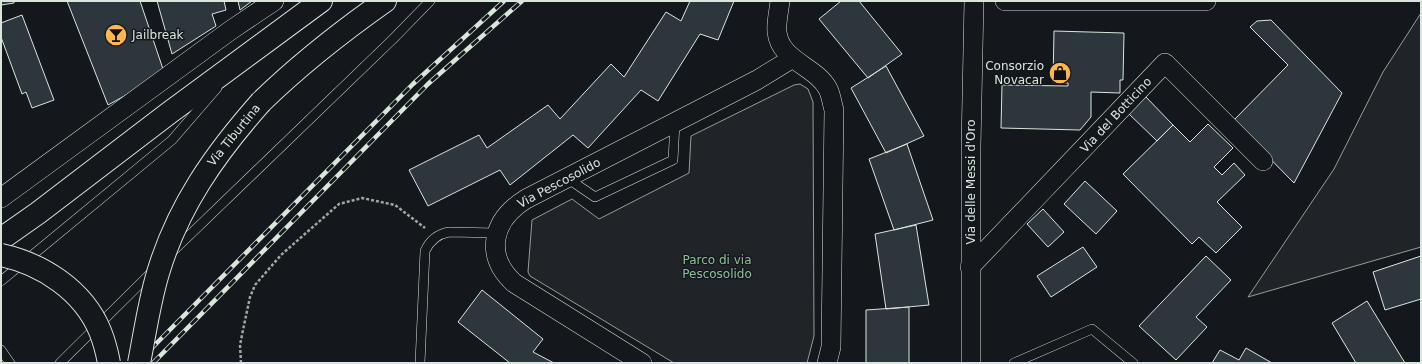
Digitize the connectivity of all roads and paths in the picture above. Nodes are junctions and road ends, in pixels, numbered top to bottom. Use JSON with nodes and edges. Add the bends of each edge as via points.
{"nodes":[{"id":1,"x":274,"y":1,"type":"edge"},
{"id":2,"x":321,"y":1,"type":"edge"},
{"id":3,"x":385,"y":1,"type":"edge"},
{"id":4,"x":430,"y":1,"type":"edge"},
{"id":5,"x":780,"y":1,"type":"edge"},
{"id":6,"x":974,"y":1,"type":"edge"},
{"id":7,"x":986,"y":1,"type":"edge"},
{"id":8,"x":996,"y":1,"type":"edge"},
{"id":9,"x":1005,"y":1,"type":"edge"},
{"id":10,"x":1206,"y":1,"type":"edge"},
{"id":11,"x":243,"y":58,"type":"junction"},
{"id":12,"x":792,"y":58,"type":"junction"},
{"id":13,"x":675,"y":123,"type":"junction"},
{"id":14,"x":1263,"y":161,"type":"dead end"},
{"id":15,"x":567,"y":178,"type":"junction"},
{"id":16,"x":1,"y":198,"type":"edge"},
{"id":17,"x":38,"y":213,"type":"junction"},
{"id":18,"x":1,"y":227,"type":"edge"},
{"id":19,"x":497,"y":233,"type":"junction"},
{"id":20,"x":436,"y":238,"type":"junction"},
{"id":21,"x":1,"y":239,"type":"edge"},
{"id":22,"x":1,"y":256,"type":"edge"},
{"id":23,"x":970,"y":267,"type":"junction"},
{"id":24,"x":1,"y":281,"type":"edge"},
{"id":25,"x":1,"y":350,"type":"edge"},
{"id":26,"x":10,"y":363,"type":"edge"},
{"id":27,"x":60,"y":363,"type":"edge"},
{"id":28,"x":110,"y":363,"type":"edge"},
{"id":29,"x":139,"y":363,"type":"edge"},
{"id":30,"x":241,"y":363,"type":"edge"},
{"id":31,"x":420,"y":363,"type":"edge"},
{"id":32,"x":642,"y":363,"type":"edge"},
{"id":33,"x":827,"y":363,"type":"edge"},
{"id":34,"x":971,"y":363,"type":"edge"},
{"id":35,"x":1014,"y":363,"type":"edge"},
{"id":36,"x":1133,"y":363,"type":"edge"}],
"edges":[{"from":1,"to":16,"type":"street"},
{"from":2,"to":11,"type":"main road"},
{"from":3,"to":29,"type":"main road","name":"Via Tiburtina","bridge":true,"via":[[327,44],[261,102],[213,160],[176,226],[158,272]]},
{"from":4,"to":27,"type":"lane","via":[[238,186]]},
{"from":5,"to":12,"type":"street","via":[[777,33],[783,47]]},
{"from":6,"to":23,"type":"street","name":"Via delle Messi d'Oro"},
{"from":7,"to":8,"type":"street"},
{"from":9,"to":10,"type":"street"},
{"from":11,"to":17,"type":"main road"},
{"from":11,"to":24,"type":"lane","via":[[172,140]]},
{"from":12,"to":13,"type":"street","name":"Via Pescosolido","via":[[757,80]]},
{"from":12,"to":33,"type":"street","via":[[815,73],[822,81],[828,89],[834,110],[831,347]]},
{"from":13,"to":15,"type":"street","name":"Via Pescosolido"},
{"from":13,"to":15,"type":"lane","via":[[673,160],[595,197]]},
{"from":14,"to":23,"type":"street","name":"Via del Botticino","via":[[1165,63]]},
{"from":15,"to":19,"type":"street","name":"Via Pescosolido","via":[[515,206]]},
{"from":17,"to":18,"type":"main road"},
{"from":17,"to":21,"type":"main road"},
{"from":19,"to":20,"type":"lane","via":[[449,232],[442,233]]},
{"from":19,"to":32,"type":"street","via":[[496,244],[500,265],[514,283]]},
{"from":20,"to":30,"type":"path","via":[[396,205],[362,198],[339,204],[281,255],[255,284],[240,345]]},
{"from":20,"to":31,"type":"lane","via":[[429,242],[425,251]]},
{"from":22,"to":28,"type":"main road","bridge":true,"via":[[38,267],[72,292],[99,330]]},
{"from":23,"to":34,"type":"street","name":"Via delle Messi d'Oro"},
{"from":25,"to":26,"type":"lane"},
{"from":35,"to":36,"type":"lane","via":[[1092,330]]}]}
